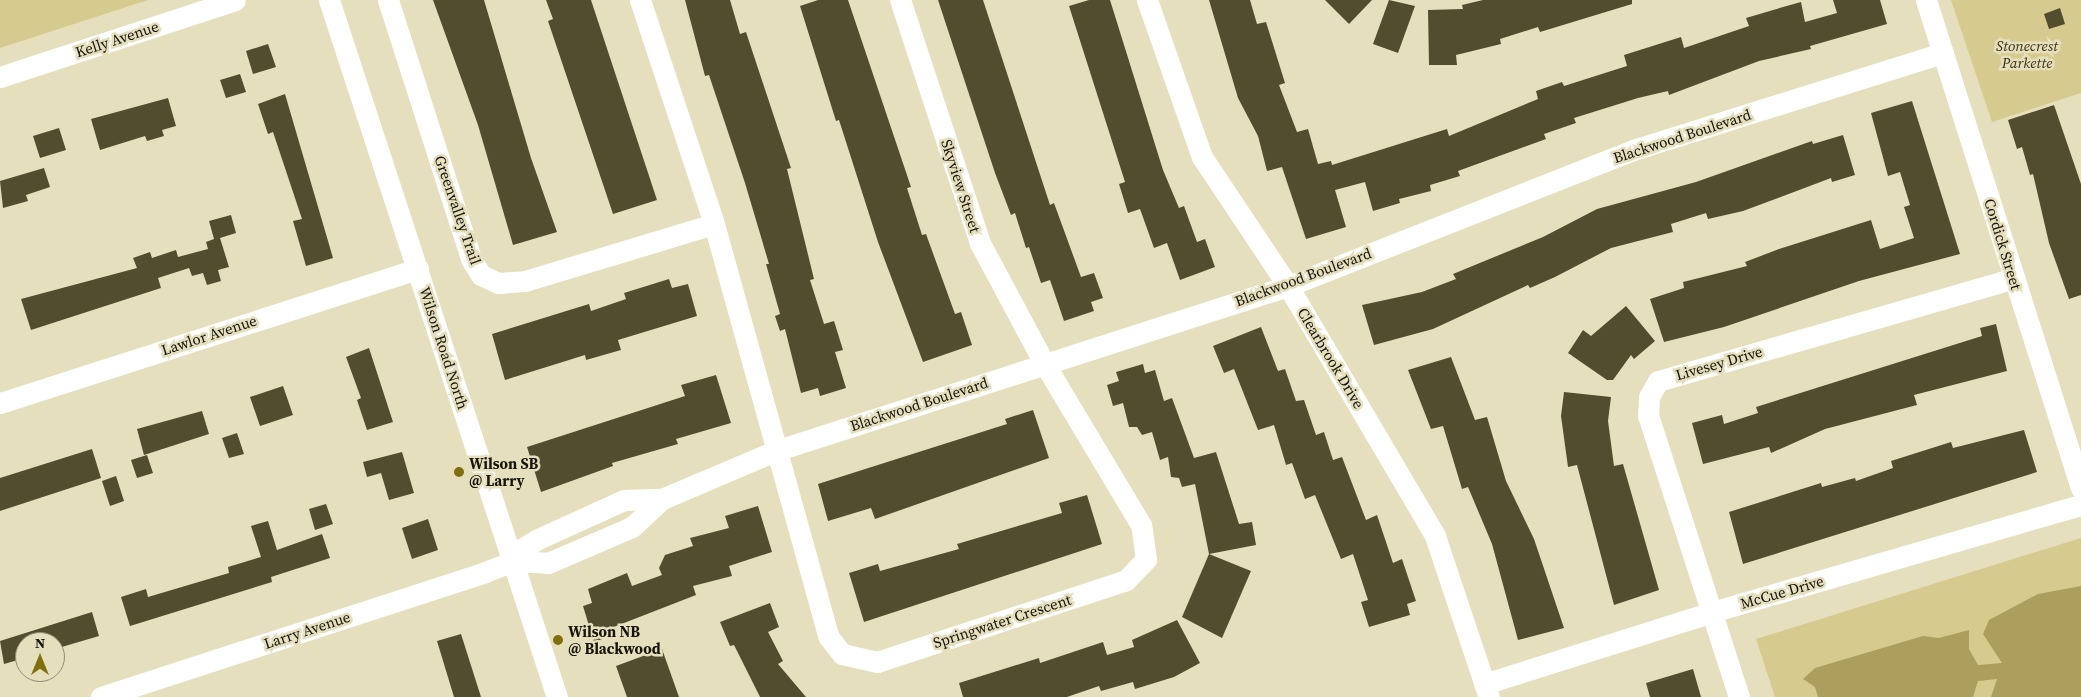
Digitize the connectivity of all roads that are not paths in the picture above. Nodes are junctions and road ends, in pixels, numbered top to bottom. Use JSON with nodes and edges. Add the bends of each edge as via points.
{"nodes":[{"id":1,"x":235,"y":0,"type":"edge"},
{"id":2,"x":329,"y":0,"type":"edge"},
{"id":3,"x":388,"y":0,"type":"edge"},
{"id":4,"x":640,"y":0,"type":"edge"},
{"id":5,"x":900,"y":0,"type":"edge"},
{"id":6,"x":1147,"y":0,"type":"edge"},
{"id":7,"x":1926,"y":0,"type":"edge"},
{"id":8,"x":1943,"y":53,"type":"junction"},
{"id":9,"x":0,"y":77,"type":"edge"},
{"id":10,"x":714,"y":224,"type":"junction"},
{"id":11,"x":418,"y":269,"type":"junction"},
{"id":12,"x":2014,"y":278,"type":"junction"},
{"id":13,"x":1288,"y":286,"type":"junction"},
{"id":14,"x":1044,"y":363,"type":"junction"},
{"id":15,"x":0,"y":403,"type":"edge"},
{"id":16,"x":775,"y":451,"type":"junction"},
{"id":17,"x":2081,"y":488,"type":"edge"},
{"id":18,"x":2081,"y":505,"type":"edge"},
{"id":19,"x":513,"y":561,"type":"junction"},
{"id":20,"x":1712,"y":612,"type":"junction"},
{"id":21,"x":1486,"y":690,"type":"edge"},
{"id":22,"x":101,"y":697,"type":"edge"},
{"id":23,"x":557,"y":697,"type":"edge"},
{"id":24,"x":1740,"y":697,"type":"edge"}],
"edges":[{"from":1,"to":9,"type":"street","name":"Kelly Avenue"},
{"from":2,"to":11,"type":"street","name":"Wilson Road North"},
{"from":3,"to":10,"type":"street","name":"Greenvalley Trail","via":[[471,259],[481,275],[498,283],[525,281]]},
{"from":4,"to":10,"type":"street"},
{"from":5,"to":14,"type":"street","name":"Skyview Street","via":[[980,243]]},
{"from":6,"to":13,"type":"street","name":"Clearbrook Drive","via":[[1202,157]]},
{"from":7,"to":8,"type":"street","name":"Cordick Street"},
{"from":8,"to":12,"type":"street","name":"Cordick Street"},
{"from":8,"to":13,"type":"street","name":"Blackwood Boulevard","via":[[1633,150]]},
{"from":10,"to":16,"type":"street"},
{"from":11,"to":15,"type":"street","name":"Lawlor Avenue"},
{"from":11,"to":19,"type":"street","name":"Wilson Road North"},
{"from":12,"to":17,"type":"street","name":"Cordick Street"},
{"from":12,"to":20,"type":"street","name":"Livesey Drive","via":[[1658,381],[1648,397],[1648,416]]},
{"from":13,"to":14,"type":"street","name":"Blackwood Boulevard"},
{"from":13,"to":21,"type":"street","name":"Clearbrook Drive","via":[[1435,536]]},
{"from":14,"to":16,"type":"street","name":"Blackwood Boulevard"},
{"from":14,"to":16,"type":"street","name":"Springwater Crescent","via":[[1141,525],[1146,559],[1126,580],[876,662],[842,654],[828,636]]},
{"from":16,"to":19,"type":"street","name":"Blackwood Boulevard","via":[[662,499],[632,527],[548,563]]},
{"from":18,"to":20,"type":"street","name":"McCue Drive"},
{"from":19,"to":22,"type":"street","name":"Larry Avenue"},
{"from":19,"to":23,"type":"street","name":"Wilson Road North"},
{"from":20,"to":21,"type":"street","name":"McCue Drive"},
{"from":20,"to":24,"type":"street","name":"Livesey Drive"}]}
